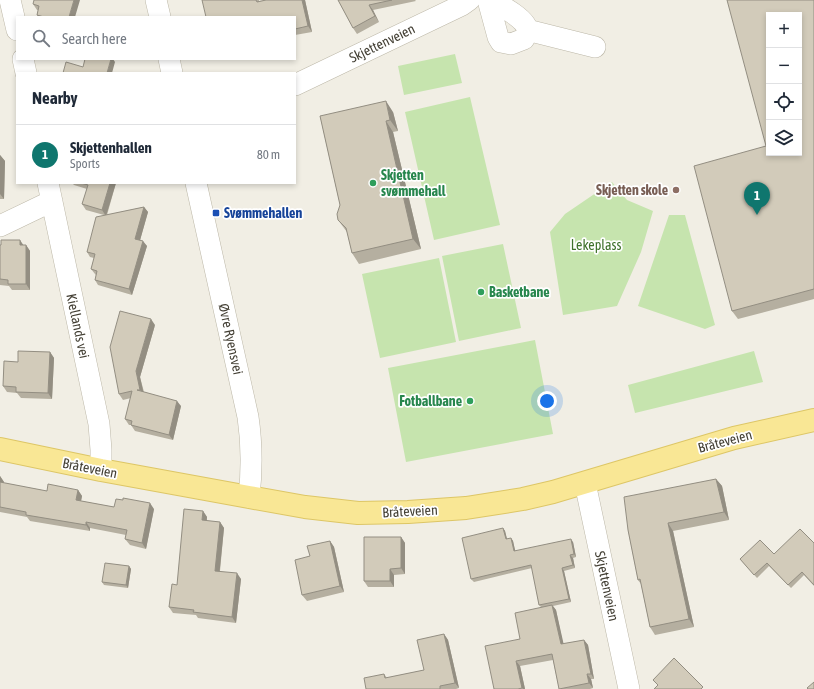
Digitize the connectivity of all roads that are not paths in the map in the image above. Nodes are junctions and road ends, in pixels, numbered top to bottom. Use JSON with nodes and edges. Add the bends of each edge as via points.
{"nodes":[{"id":1,"x":10,"y":0,"type":"edge"},
{"id":2,"x":156,"y":0,"type":"edge"},
{"id":3,"x":469,"y":0,"type":"edge"},
{"id":4,"x":490,"y":0,"type":"edge"},
{"id":5,"x":160,"y":16,"type":"edge"},
{"id":6,"x":16,"y":26,"type":"edge"},
{"id":7,"x":527,"y":30,"type":"junction"},
{"id":8,"x":595,"y":47,"type":"dead end"},
{"id":9,"x":23,"y":60,"type":"edge"},
{"id":10,"x":169,"y":60,"type":"edge"},
{"id":11,"x":26,"y":72,"type":"edge"},
{"id":12,"x":172,"y":72,"type":"edge"},
{"id":13,"x":296,"y":85,"type":"edge"},
{"id":14,"x":196,"y":184,"type":"edge"},
{"id":15,"x":50,"y":192,"type":"edge"},
{"id":16,"x":0,"y":226,"type":"edge"},
{"id":17,"x":814,"y":420,"type":"edge"},
{"id":18,"x":0,"y":449,"type":"edge"},
{"id":19,"x":101,"y":470,"type":"junction"},
{"id":20,"x":585,"y":483,"type":"junction"},
{"id":21,"x":249,"y":497,"type":"junction"},
{"id":22,"x":629,"y":689,"type":"edge"}],
"edges":[{"from":1,"to":6,"type":"street"},
{"from":2,"to":5,"type":"street"},
{"from":3,"to":13,"type":"street","name":"Skjettenveien"},
{"from":4,"to":7,"type":"street","via":[[522,20]]},
{"from":4,"to":7,"type":"street","via":[[501,42],[511,44],[524,39]]},
{"from":7,"to":8,"type":"street"},
{"from":9,"to":11,"type":"street"},
{"from":10,"to":12,"type":"street"},
{"from":14,"to":21,"type":"street","name":"Øvre Ryensvei","via":[[248,417],[252,456]]},
{"from":15,"to":16,"type":"street"},
{"from":15,"to":19,"type":"street","name":"Kiellands vei","via":[[99,424]]},
{"from":17,"to":20,"type":"main road","name":"Bråteveien","via":[[734,438]]},
{"from":18,"to":19,"type":"main road","name":"Bråteveien"},
{"from":19,"to":21,"type":"main road","name":"Bråteveien"},
{"from":20,"to":21,"type":"main road","name":"Bråteveien","via":[[496,504],[386,513],[334,511]]},
{"from":20,"to":22,"type":"street","name":"Skjettenveien"}]}
